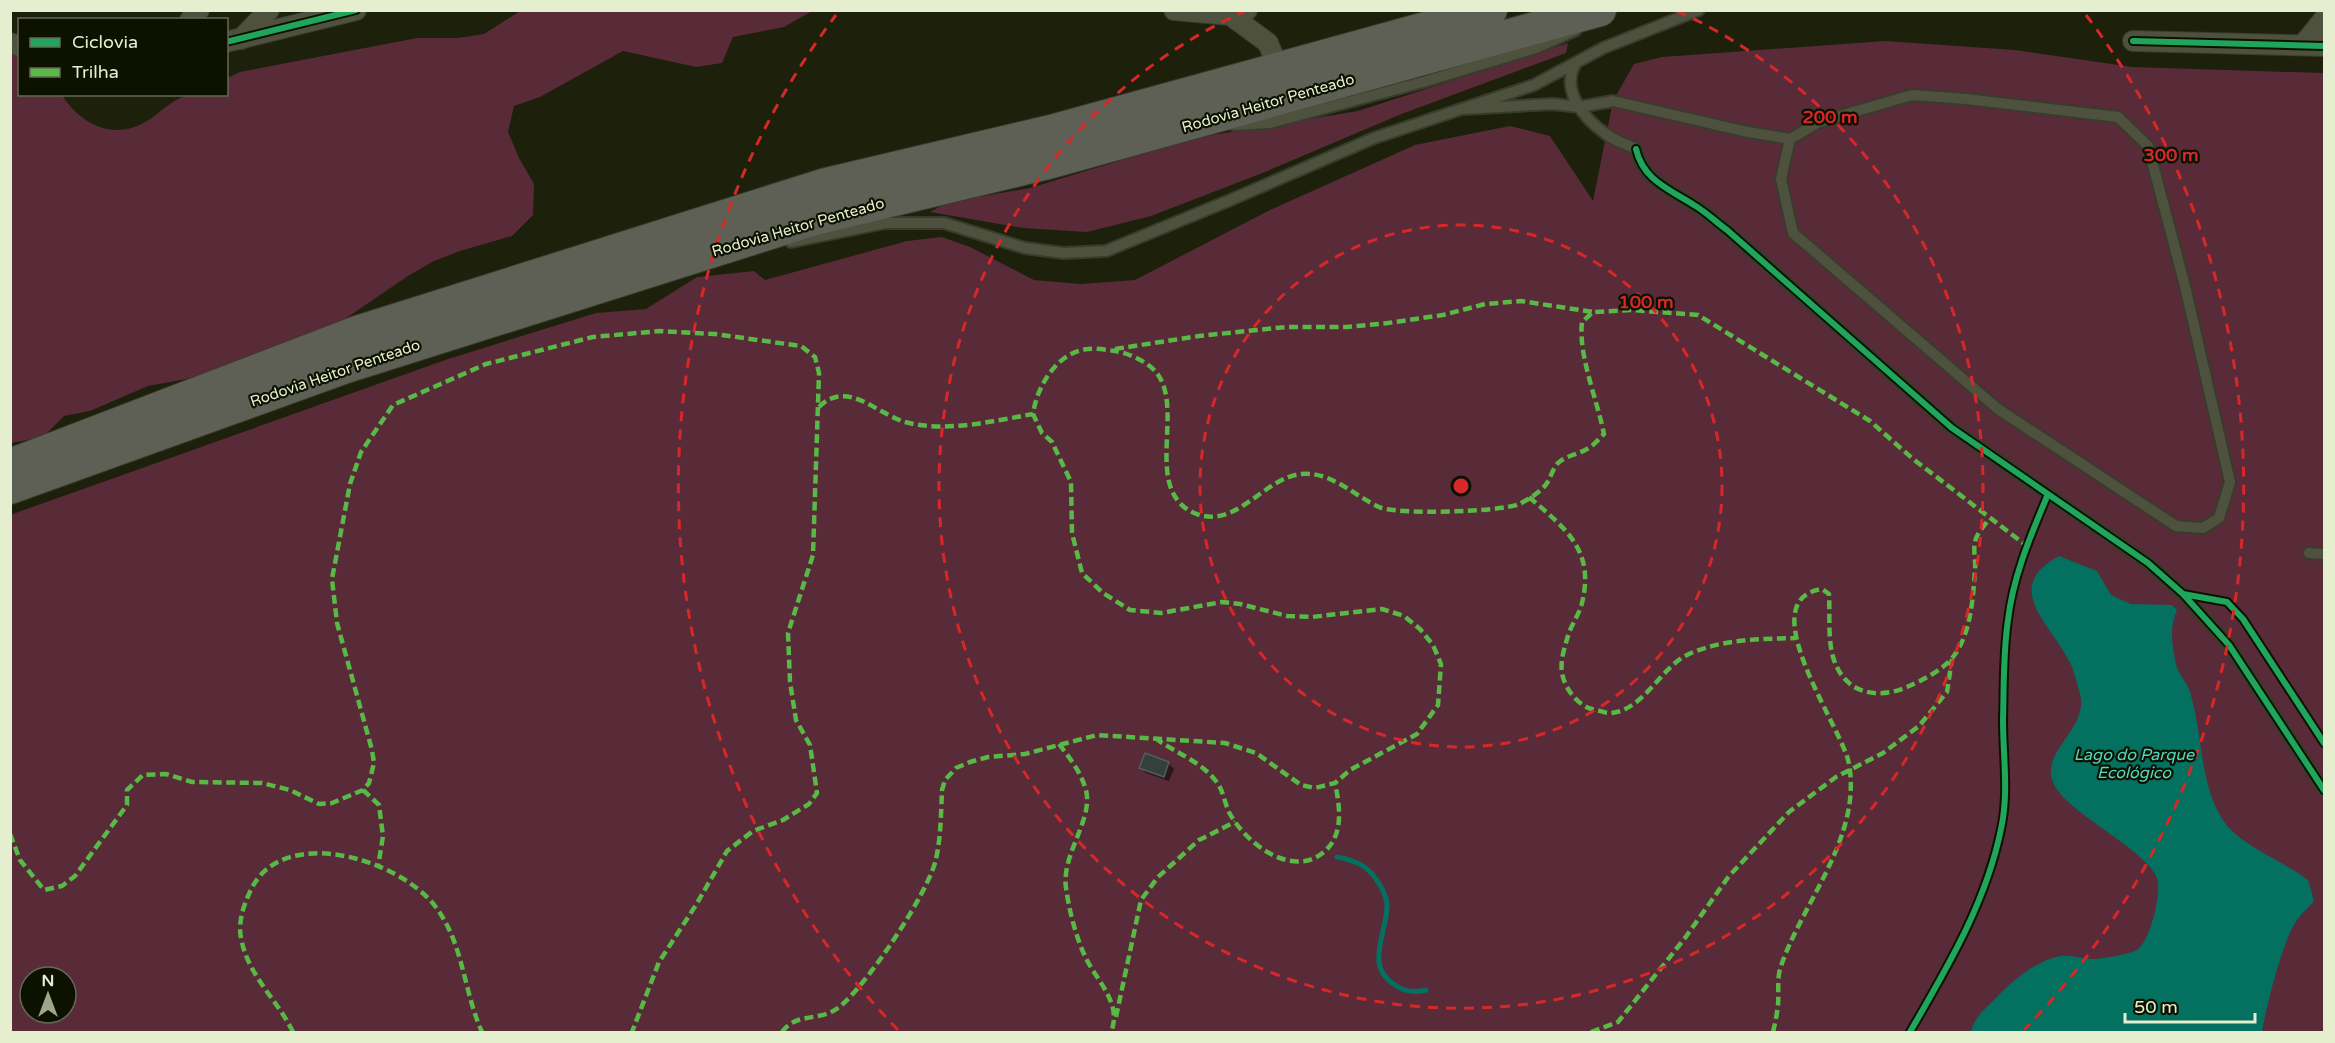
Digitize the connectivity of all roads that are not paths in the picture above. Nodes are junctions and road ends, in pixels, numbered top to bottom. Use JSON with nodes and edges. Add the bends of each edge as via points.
{"nodes":[{"id":1,"x":269,"y":10,"type":"edge"},
{"id":2,"x":356,"y":10,"type":"edge"},
{"id":3,"x":1174,"y":10,"type":"edge"},
{"id":4,"x":1491,"y":10,"type":"edge"},
{"id":5,"x":1600,"y":10,"type":"edge"},
{"id":6,"x":1605,"y":10,"type":"edge"},
{"id":7,"x":1699,"y":10,"type":"edge"},
{"id":8,"x":1239,"y":13,"type":"edge"},
{"id":9,"x":2325,"y":19,"type":"edge"},
{"id":10,"x":234,"y":40,"type":"edge"},
{"id":11,"x":2133,"y":41,"type":"dead end"},
{"id":12,"x":2303,"y":45,"type":"junction"},
{"id":13,"x":2325,"y":46,"type":"edge"},
{"id":14,"x":1576,"y":63,"type":"junction"},
{"id":15,"x":1278,"y":67,"type":"junction"},
{"id":16,"x":1579,"y":107,"type":"junction"},
{"id":17,"x":1463,"y":109,"type":"junction"},
{"id":18,"x":1192,"y":125,"type":"junction"},
{"id":19,"x":1790,"y":139,"type":"junction"},
{"id":20,"x":667,"y":265,"type":"junction"},
{"id":21,"x":10,"y":465,"type":"edge"},
{"id":22,"x":10,"y":488,"type":"edge"},
{"id":23,"x":2309,"y":553,"type":"dead end"},
{"id":24,"x":2325,"y":554,"type":"edge"},
{"id":25,"x":2325,"y":790,"type":"edge"}],
"edges":[{"from":1,"to":10,"type":"street"},
{"from":2,"to":10,"type":"street"},
{"from":3,"to":8,"type":"street"},
{"from":4,"to":15,"type":"main road","name":"Rodovia Heitor Penteado"},
{"from":5,"to":18,"type":"main road","name":"Rodovia Heitor Penteado"},
{"from":6,"to":18,"type":"lane","via":[[1566,35],[1536,48],[1412,85],[1270,123]]},
{"from":7,"to":14,"type":"lane","via":[[1603,48]]},
{"from":8,"to":15,"type":"street","via":[[1268,43]]},
{"from":9,"to":12,"type":"street"},
{"from":11,"to":12,"type":"street"},
{"from":12,"to":13,"type":"street"},
{"from":14,"to":16,"type":"lane","via":[[1569,74],[1570,93]]},
{"from":14,"to":17,"type":"lane","via":[[1534,85]]},
{"from":15,"to":21,"type":"main road","name":"Rodovia Heitor Penteado","via":[[1055,129],[826,184],[550,270],[357,332]]},
{"from":16,"to":17,"type":"lane","via":[[1553,104]]},
{"from":16,"to":19,"type":"lane","via":[[1613,102]]},
{"from":16,"to":25,"type":"lane","via":[[1606,134],[1636,149],[1648,176],[1727,230],[1952,428],[2148,563],[2183,594],[2229,645]]},
{"from":17,"to":20,"type":"lane","via":[[1374,138],[1106,251],[1063,253],[1025,248],[944,224],[885,224]]},
{"from":18,"to":20,"type":"main road","name":"Rodovia Heitor Penteado","via":[[815,219]]},
{"from":19,"to":19,"type":"lane","via":[[1820,122],[1912,95],[2118,117],[2148,146],[2186,286],[2230,482],[2219,518],[2203,528],[2175,526],[1998,409],[1793,233],[1781,179]]},
{"from":20,"to":22,"type":"main road","name":"Rodovia Heitor Penteado","via":[[346,367]]},
{"from":23,"to":24,"type":"lane"}]}
